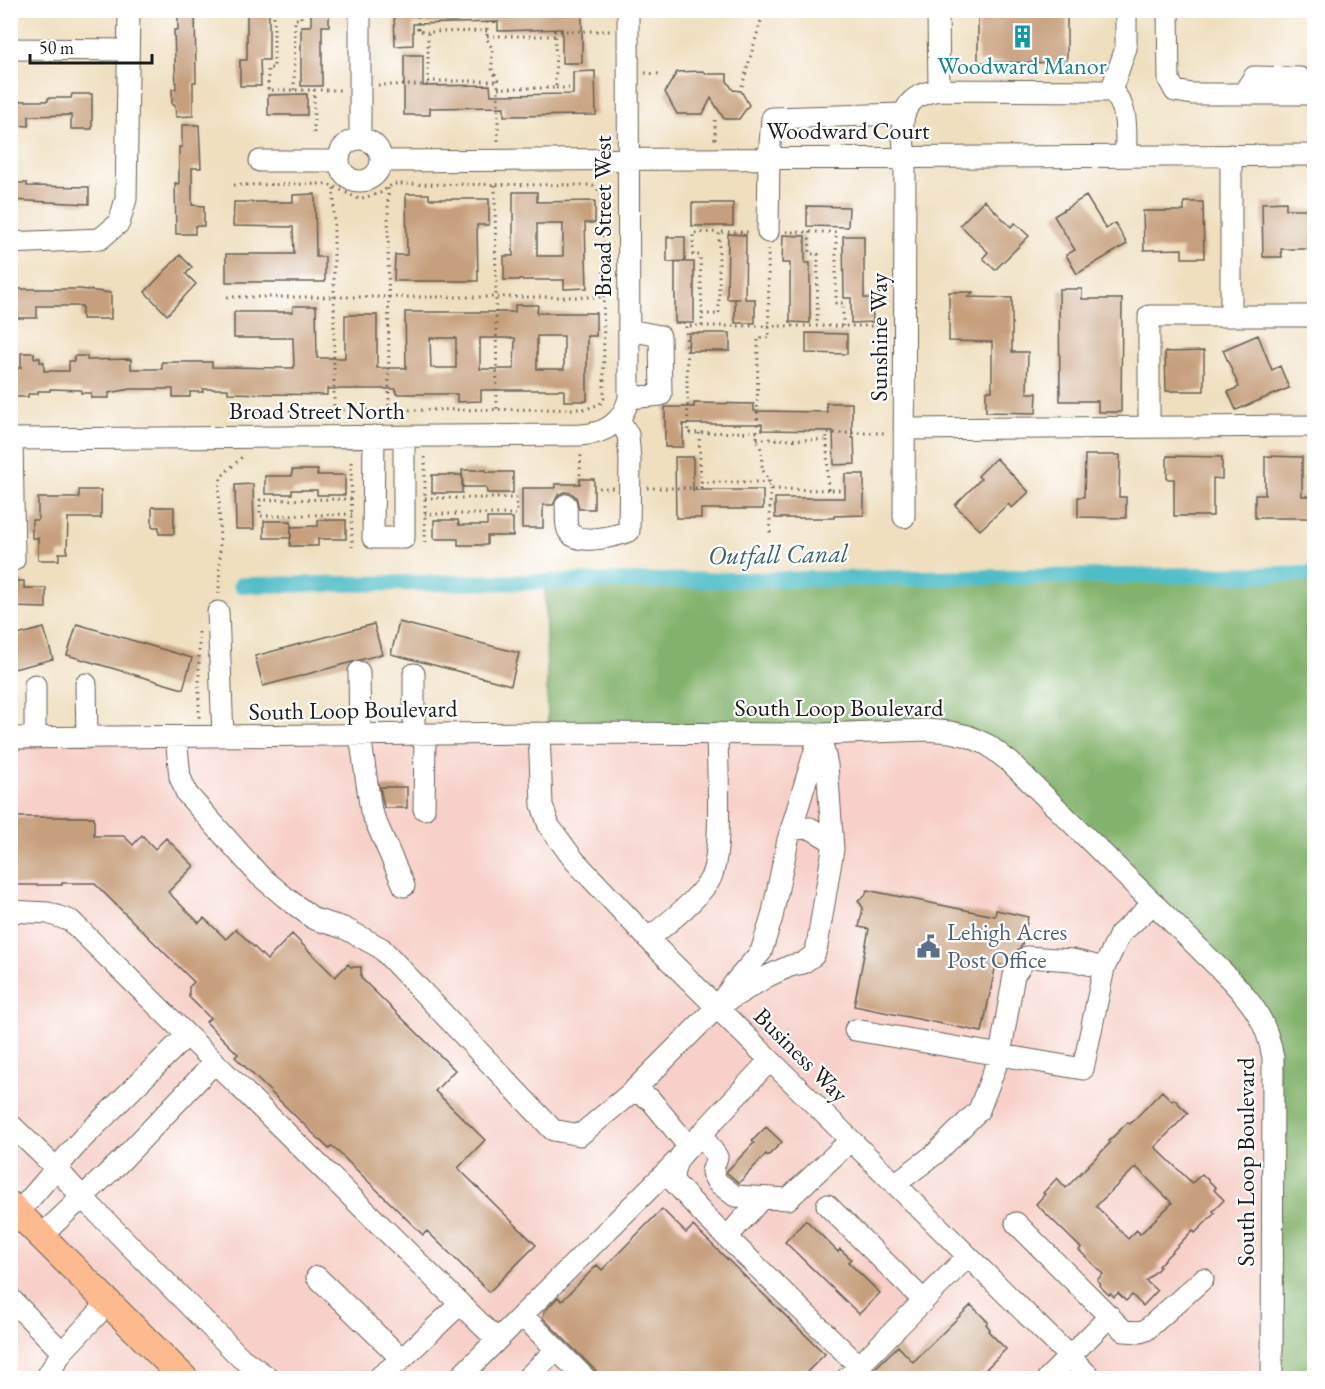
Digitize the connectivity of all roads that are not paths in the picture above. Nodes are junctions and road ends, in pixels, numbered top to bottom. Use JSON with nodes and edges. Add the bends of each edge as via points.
{"nodes":[{"id":1,"x":129,"y":10,"type":"edge"},
{"id":2,"x":360,"y":10,"type":"edge"},
{"id":3,"x":938,"y":10,"type":"edge"},
{"id":4,"x":1126,"y":10,"type":"edge"},
{"id":5,"x":1168,"y":10,"type":"edge"},
{"id":6,"x":628,"y":21,"type":"edge"},
{"id":7,"x":10,"y":49,"type":"edge"},
{"id":8,"x":128,"y":50,"type":"junction"},
{"id":9,"x":939,"y":90,"type":"junction"},
{"id":10,"x":1111,"y":91,"type":"junction"},
{"id":11,"x":1312,"y":94,"type":"edge"},
{"id":12,"x":903,"y":114,"type":"junction"},
{"id":13,"x":360,"y":139,"type":"junction"},
{"id":14,"x":1231,"y":155,"type":"junction"},
{"id":15,"x":1314,"y":155,"type":"edge"},
{"id":16,"x":905,"y":156,"type":"junction"},
{"id":17,"x":1126,"y":156,"type":"junction"},
{"id":18,"x":628,"y":158,"type":"junction"},
{"id":19,"x":769,"y":158,"type":"junction"},
{"id":20,"x":260,"y":160,"type":"dead end"},
{"id":21,"x":339,"y":161,"type":"junction"},
{"id":22,"x":382,"y":161,"type":"junction"},
{"id":23,"x":768,"y":232,"type":"road end"},
{"id":24,"x":10,"y":243,"type":"edge"},
{"id":25,"x":1231,"y":316,"type":"junction"},
{"id":26,"x":1314,"y":316,"type":"edge"},
{"id":27,"x":629,"y":330,"type":"junction"},
{"id":28,"x":629,"y":398,"type":"junction"},
{"id":29,"x":619,"y":419,"type":"junction"},
{"id":30,"x":1314,"y":426,"type":"edge"},
{"id":31,"x":1149,"y":427,"type":"junction"},
{"id":32,"x":904,"y":431,"type":"junction"},
{"id":33,"x":374,"y":436,"type":"junction"},
{"id":34,"x":404,"y":436,"type":"junction"},
{"id":35,"x":11,"y":439,"type":"edge"},
{"id":36,"x":566,"y":505,"type":"dead end"},
{"id":37,"x":904,"y":517,"type":"dead end"},
{"id":38,"x":14,"y":561,"type":"dead end"},
{"id":39,"x":218,"y":612,"type":"road end"},
{"id":40,"x":359,"y":672,"type":"dead end"},
{"id":41,"x":414,"y":674,"type":"dead end"},
{"id":42,"x":86,"y":684,"type":"dead end"},
{"id":43,"x":35,"y":685,"type":"dead end"},
{"id":44,"x":717,"y":733,"type":"junction"},
{"id":45,"x":539,"y":734,"type":"junction"},
{"id":46,"x":820,"y":734,"type":"junction"},
{"id":47,"x":360,"y":735,"type":"junction"},
{"id":48,"x":420,"y":735,"type":"junction"},
{"id":49,"x":223,"y":736,"type":"junction"},
{"id":50,"x":176,"y":737,"type":"junction"},
{"id":51,"x":10,"y":738,"type":"edge"},
{"id":52,"x":35,"y":738,"type":"junction"},
{"id":53,"x":87,"y":738,"type":"junction"},
{"id":54,"x":424,"y":809,"type":"dead end"},
{"id":55,"x":792,"y":829,"type":"junction"},
{"id":56,"x":832,"y":841,"type":"junction"},
{"id":57,"x":404,"y":886,"type":"dead end"},
{"id":58,"x":1154,"y":903,"type":"junction"},
{"id":59,"x":10,"y":911,"type":"edge"},
{"id":60,"x":648,"y":939,"type":"junction"},
{"id":61,"x":761,"y":952,"type":"junction"},
{"id":62,"x":790,"y":966,"type":"junction"},
{"id":63,"x":1104,"y":968,"type":"junction"},
{"id":64,"x":717,"y":1007,"type":"junction"},
{"id":65,"x":855,"y":1030,"type":"dead end"},
{"id":66,"x":187,"y":1035,"type":"junction"},
{"id":67,"x":1000,"y":1055,"type":"junction"},
{"id":68,"x":770,"y":1060,"type":"junction"},
{"id":69,"x":215,"y":1062,"type":"junction"},
{"id":70,"x":633,"y":1091,"type":"junction"},
{"id":71,"x":10,"y":1124,"type":"edge"},
{"id":72,"x":851,"y":1140,"type":"junction"},
{"id":73,"x":688,"y":1148,"type":"junction"},
{"id":74,"x":57,"y":1168,"type":"junction"},
{"id":75,"x":895,"y":1184,"type":"junction"},
{"id":76,"x":82,"y":1197,"type":"junction"},
{"id":77,"x":762,"y":1198,"type":"junction"},
{"id":78,"x":827,"y":1205,"type":"dead end"},
{"id":79,"x":13,"y":1213,"type":"edge"},
{"id":80,"x":1016,"y":1223,"type":"dead end"},
{"id":81,"x":41,"y":1236,"type":"junction"},
{"id":82,"x":727,"y":1238,"type":"junction"},
{"id":83,"x":968,"y":1256,"type":"junction"},
{"id":84,"x":317,"y":1277,"type":"dead end"},
{"id":85,"x":1203,"y":1279,"type":"dead end"},
{"id":86,"x":10,"y":1299,"type":"edge"},
{"id":87,"x":924,"y":1301,"type":"junction"},
{"id":88,"x":108,"y":1303,"type":"junction"},
{"id":89,"x":460,"y":1305,"type":"junction"},
{"id":90,"x":522,"y":1315,"type":"junction"},
{"id":91,"x":1110,"y":1316,"type":"junction"},
{"id":92,"x":497,"y":1340,"type":"junction"},
{"id":93,"x":556,"y":1350,"type":"junction"},
{"id":94,"x":62,"y":1352,"type":"junction"},
{"id":95,"x":1069,"y":1357,"type":"junction"},
{"id":96,"x":402,"y":1359,"type":"junction"},
{"id":97,"x":853,"y":1372,"type":"edge"},
{"id":98,"x":46,"y":1378,"type":"edge"},
{"id":99,"x":184,"y":1378,"type":"edge"},
{"id":100,"x":269,"y":1378,"type":"edge"},
{"id":101,"x":378,"y":1378,"type":"edge"},
{"id":102,"x":459,"y":1378,"type":"edge"},
{"id":103,"x":527,"y":1378,"type":"edge"},
{"id":104,"x":585,"y":1378,"type":"edge"},
{"id":105,"x":1048,"y":1378,"type":"edge"},
{"id":106,"x":1091,"y":1378,"type":"edge"},
{"id":107,"x":1272,"y":1378,"type":"edge"}],
"edges":[{"from":1,"to":8,"type":"street"},
{"from":2,"to":13,"type":"street"},
{"from":3,"to":9,"type":"street"},
{"from":4,"to":10,"type":"street","via":[[1126,48]]},
{"from":5,"to":11,"type":"street","via":[[1169,80],[1174,91]]},
{"from":6,"to":18,"type":"street","name":"Broad Street West"},
{"from":7,"to":8,"type":"street"},
{"from":8,"to":24,"type":"street","via":[[126,199],[119,223],[99,239]]},
{"from":9,"to":10,"type":"street"},
{"from":9,"to":12,"type":"street","via":[[916,98]]},
{"from":10,"to":17,"type":"street","via":[[1122,105]]},
{"from":12,"to":16,"type":"street","name":"Sunshine Way"},
{"from":12,"to":19,"type":"street","via":[[772,118]]},
{"from":13,"to":21,"type":"street","via":[[347,144]]},
{"from":13,"to":22,"type":"street","via":[[373,143]]},
{"from":14,"to":15,"type":"street","name":"Woodward Court"},
{"from":14,"to":17,"type":"street","name":"Woodward Court"},
{"from":14,"to":25,"type":"street"},
{"from":16,"to":17,"type":"street","name":"Woodward Court"},
{"from":16,"to":19,"type":"street","name":"Woodward Court"},
{"from":16,"to":32,"type":"street","name":"Sunshine Way"},
{"from":18,"to":19,"type":"street","name":"Woodward Court"},
{"from":18,"to":22,"type":"street","name":"Woodward Court"},
{"from":18,"to":27,"type":"street","name":"Broad Street West"},
{"from":19,"to":23,"type":"street"},
{"from":20,"to":21,"type":"street"},
{"from":21,"to":22,"type":"street","via":[[345,174],[364,180],[376,174]]},
{"from":25,"to":26,"type":"street"},
{"from":25,"to":31,"type":"street","via":[[1149,316]]},
{"from":27,"to":28,"type":"street","name":"Broad Street West"},
{"from":27,"to":28,"type":"street","via":[[660,336],[661,395]]},
{"from":28,"to":29,"type":"street","name":"Broad Street West"},
{"from":29,"to":34,"type":"street","name":"Broad Street North","via":[[594,435]]},
{"from":29,"to":36,"type":"street","via":[[628,435],[629,531],[607,539],[588,539],[569,532]]},
{"from":30,"to":31,"type":"street"},
{"from":31,"to":32,"type":"street"},
{"from":32,"to":37,"type":"street","name":"Sunshine Way"},
{"from":33,"to":34,"type":"street","name":"Broad Street North"},
{"from":33,"to":34,"type":"street","via":[[373,538],[404,538]]},
{"from":33,"to":35,"type":"street","name":"Broad Street North"},
{"from":35,"to":38,"type":"street"},
{"from":39,"to":49,"type":"street"},
{"from":40,"to":47,"type":"street"},
{"from":41,"to":48,"type":"street"},
{"from":42,"to":53,"type":"street"},
{"from":43,"to":52,"type":"street"},
{"from":44,"to":45,"type":"street","name":"South Loop Boulevard"},
{"from":44,"to":46,"type":"street","name":"South Loop Boulevard"},
{"from":44,"to":60,"type":"street","via":[[718,839],[710,879],[689,905]]},
{"from":45,"to":48,"type":"street","name":"South Loop Boulevard"},
{"from":45,"to":60,"type":"street","name":"Business Way","via":[[542,805],[549,826],[574,860]]},
{"from":46,"to":55,"type":"street"},
{"from":46,"to":56,"type":"street","via":[[827,765]]},
{"from":46,"to":58,"type":"street","name":"South Loop Boulevard","via":[[942,731],[988,745]]},
{"from":47,"to":48,"type":"street","name":"South Loop Boulevard"},
{"from":47,"to":49,"type":"street","name":"South Loop Boulevard"},
{"from":47,"to":57,"type":"street","via":[[371,811]]},
{"from":48,"to":54,"type":"street"},
{"from":49,"to":50,"type":"street","name":"South Loop Boulevard"},
{"from":50,"to":53,"type":"street","name":"South Loop Boulevard"},
{"from":50,"to":70,"type":"street","via":[[180,777],[188,794],[259,874],[314,919],[344,928],[381,948],[553,1130],[580,1135]]},
{"from":51,"to":52,"type":"street","name":"South Loop Boulevard"},
{"from":52,"to":53,"type":"street","name":"South Loop Boulevard"},
{"from":55,"to":56,"type":"street","via":[[810,828]]},
{"from":55,"to":61,"type":"street"},
{"from":56,"to":62,"type":"street","via":[[814,955]]},
{"from":58,"to":63,"type":"street","via":[[1120,934]]},
{"from":58,"to":107,"type":"street","name":"South Loop Boulevard","via":[[1248,998],[1270,1039],[1274,1111]]},
{"from":59,"to":66,"type":"street","via":[[48,913],[71,921]]},
{"from":60,"to":64,"type":"street","name":"Business Way"},
{"from":61,"to":62,"type":"street"},
{"from":61,"to":64,"type":"street"},
{"from":62,"to":64,"type":"street"},
{"from":63,"to":67,"type":"street","via":[[1072,960],[1027,957],[1014,975]]},
{"from":63,"to":67,"type":"street","via":[[1083,1069]]},
{"from":64,"to":68,"type":"street","name":"Business Way"},
{"from":64,"to":70,"type":"street"},
{"from":65,"to":67,"type":"street"},
{"from":66,"to":69,"type":"street"},
{"from":66,"to":74,"type":"street"},
{"from":67,"to":75,"type":"street","via":[[979,1110],[935,1154]]},
{"from":68,"to":72,"type":"street","name":"Business Way"},
{"from":68,"to":73,"type":"street"},
{"from":69,"to":76,"type":"street"},
{"from":69,"to":89,"type":"street"},
{"from":70,"to":73,"type":"street","via":[[650,1099]]},
{"from":71,"to":74,"type":"street"},
{"from":72,"to":75,"type":"street","name":"Business Way"},
{"from":72,"to":77,"type":"street","via":[[788,1199]]},
{"from":73,"to":77,"type":"street","via":[[717,1157],[712,1172],[717,1182],[735,1196]]},
{"from":73,"to":82,"type":"street","via":[[673,1167],[673,1181]]},
{"from":73,"to":90,"type":"street"},
{"from":74,"to":76,"type":"street"},
{"from":74,"to":79,"type":"street"},
{"from":75,"to":83,"type":"street","name":"Business Way"},
{"from":76,"to":81,"type":"street"},
{"from":76,"to":100,"type":"street","via":[[241,1358]]},
{"from":77,"to":82,"type":"street"},
{"from":78,"to":87,"type":"street"},
{"from":79,"to":81,"type":"main road"},
{"from":80,"to":91,"type":"street"},
{"from":81,"to":88,"type":"main road"},
{"from":82,"to":97,"type":"street"},
{"from":83,"to":87,"type":"street"},
{"from":83,"to":95,"type":"street","name":"Business Way"},
{"from":84,"to":96,"type":"street"},
{"from":85,"to":91,"type":"street","via":[[1146,1330],[1124,1331]]},
{"from":86,"to":94,"type":"street"},
{"from":87,"to":97,"type":"street"},
{"from":88,"to":94,"type":"street"},
{"from":88,"to":99,"type":"main road"},
{"from":89,"to":92,"type":"street"},
{"from":89,"to":96,"type":"street"},
{"from":90,"to":92,"type":"street"},
{"from":90,"to":93,"type":"street"},
{"from":91,"to":95,"type":"street"},
{"from":92,"to":102,"type":"street"},
{"from":93,"to":103,"type":"street"},
{"from":93,"to":104,"type":"street"},
{"from":94,"to":98,"type":"street"},
{"from":95,"to":105,"type":"street"},
{"from":95,"to":106,"type":"street","name":"Business Way"},
{"from":96,"to":101,"type":"street"}]}
